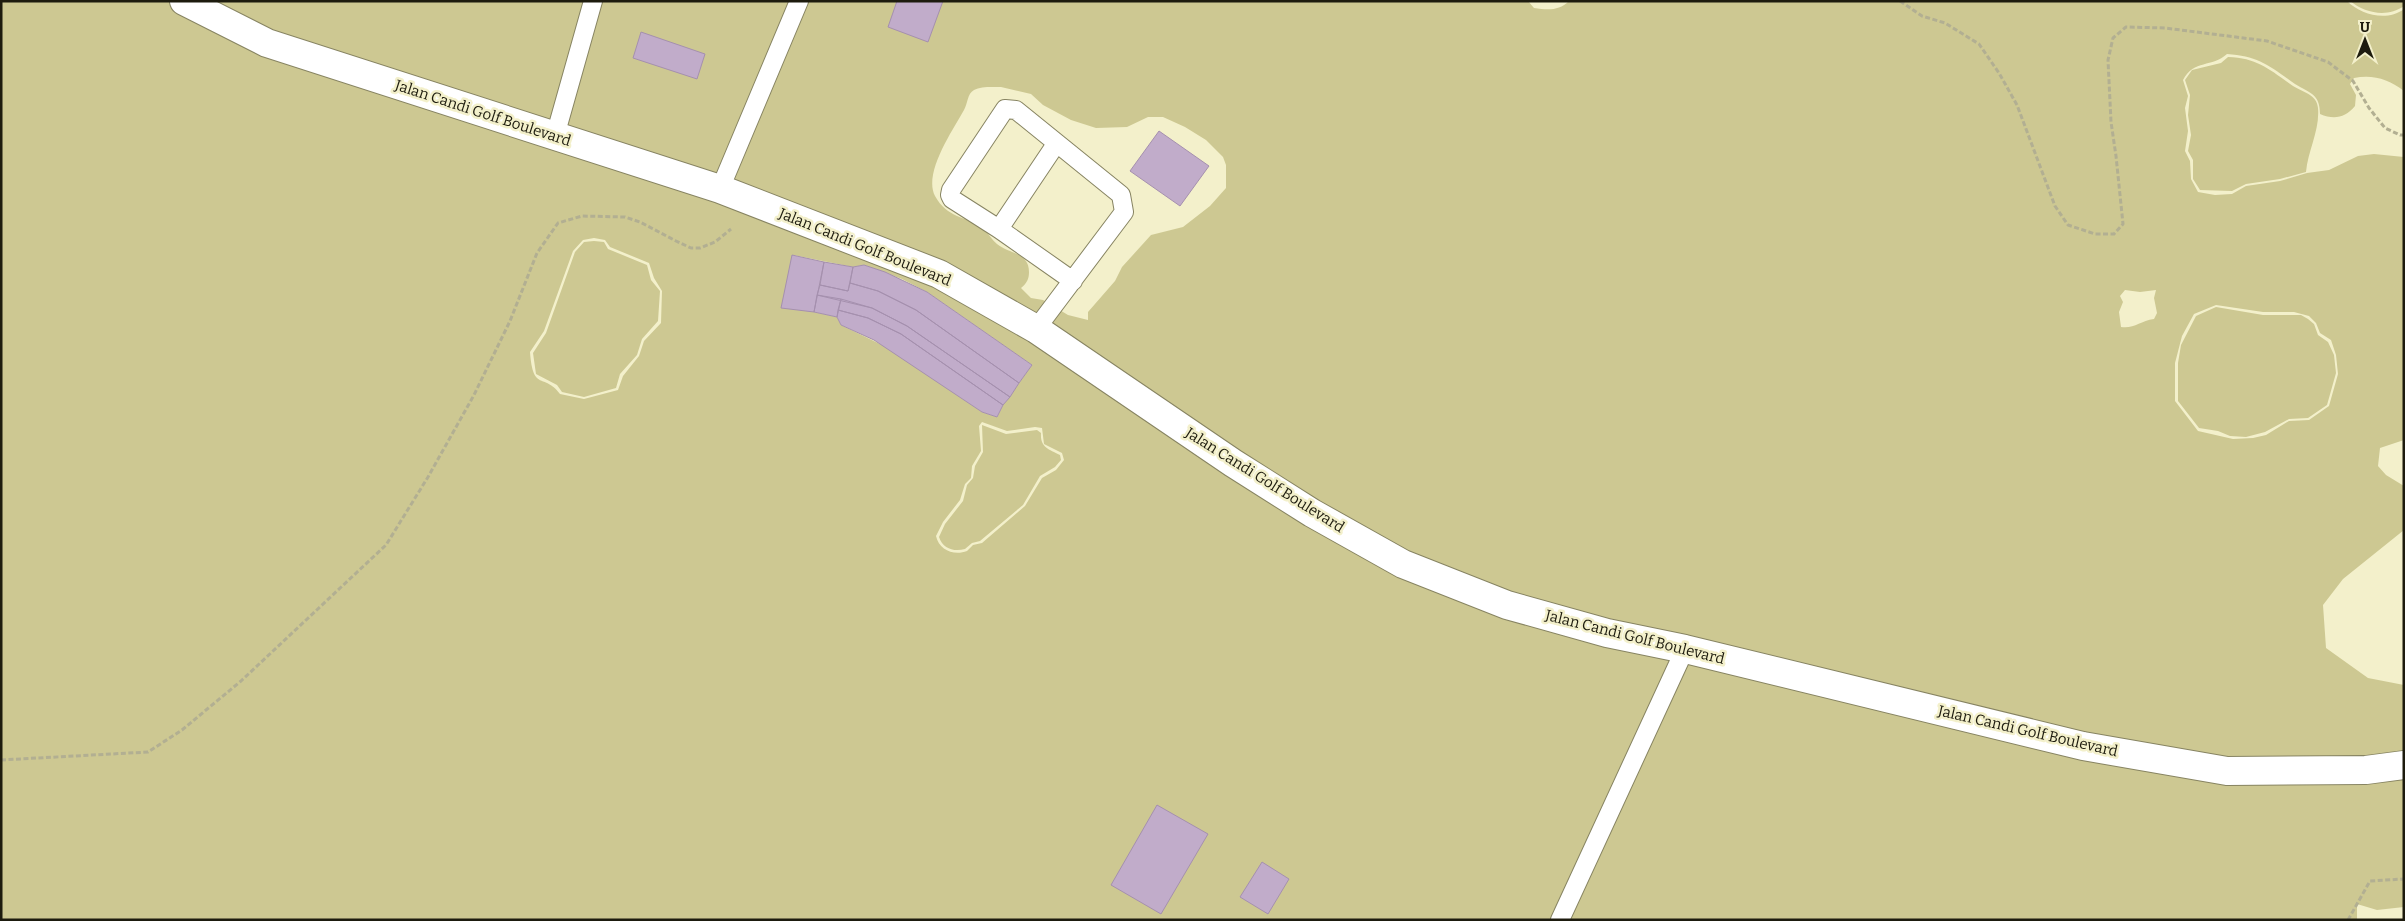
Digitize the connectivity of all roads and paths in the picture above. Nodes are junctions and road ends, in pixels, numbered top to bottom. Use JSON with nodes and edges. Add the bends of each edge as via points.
{"nodes":[{"id":1,"x":184,"y":1,"type":"edge"},
{"id":2,"x":592,"y":1,"type":"edge"},
{"id":3,"x":799,"y":1,"type":"edge"},
{"id":4,"x":1900,"y":1,"type":"edge"},
{"id":5,"x":2404,"y":134,"type":"edge"},
{"id":6,"x":556,"y":136,"type":"junction"},
{"id":7,"x":1056,"y":144,"type":"junction"},
{"id":8,"x":720,"y":189,"type":"junction"},
{"id":9,"x":755,"y":202,"type":"junction"},
{"id":10,"x":999,"y":229,"type":"junction"},
{"id":11,"x":1073,"y":281,"type":"junction"},
{"id":12,"x":1036,"y":329,"type":"junction"},
{"id":13,"x":1685,"y":649,"type":"junction"},
{"id":14,"x":1,"y":760,"type":"edge"},
{"id":15,"x":2404,"y":765,"type":"edge"},
{"id":16,"x":2404,"y":879,"type":"edge"},
{"id":17,"x":1560,"y":920,"type":"edge"},
{"id":18,"x":2348,"y":920,"type":"edge"}],
"edges":[{"from":1,"to":6,"type":"street","name":"Jalan Candi Golf Boulevard","via":[[267,43]]},
{"from":2,"to":6,"type":"lane"},
{"from":3,"to":8,"type":"lane"},
{"from":4,"to":5,"type":"path","via":[[1922,16],[1945,23],[1979,44],[2016,105],[2055,206],[2068,225],[2096,234],[2114,234],[2123,224],[2111,122],[2108,60],[2114,38],[2126,27],[2165,28],[2267,41],[2328,62],[2353,81],[2385,128],[2400,136]]},
{"from":6,"to":8,"type":"street","name":"Jalan Candi Golf Boulevard"},
{"from":7,"to":10,"type":"lane"},
{"from":7,"to":10,"type":"lane","via":[[1016,110],[1006,109],[951,190],[952,199]]},
{"from":7,"to":11,"type":"lane","via":[[1121,195],[1124,202],[1124,212]]},
{"from":8,"to":9,"type":"street","name":"Jalan Candi Golf Boulevard"},
{"from":9,"to":12,"type":"street","name":"Jalan Candi Golf Boulevard","via":[[939,274]]},
{"from":9,"to":14,"type":"path","via":[[722,237],[700,248],[691,248],[624,217],[582,216],[558,223],[537,253],[510,321],[474,395],[386,545],[241,681],[182,730],[148,752]]},
{"from":10,"to":11,"type":"lane"},
{"from":11,"to":12,"type":"lane"},
{"from":12,"to":13,"type":"street","name":"Jalan Candi Golf Boulevard","via":[[1233,463],[1312,513],[1403,564],[1507,604],[1607,633]]},
{"from":13,"to":15,"type":"street","name":"Jalan Candi Golf Boulevard","via":[[2083,746],[2227,771],[2366,770]]},
{"from":13,"to":17,"type":"lane"},
{"from":16,"to":18,"type":"path","via":[[2370,881]]}]}
